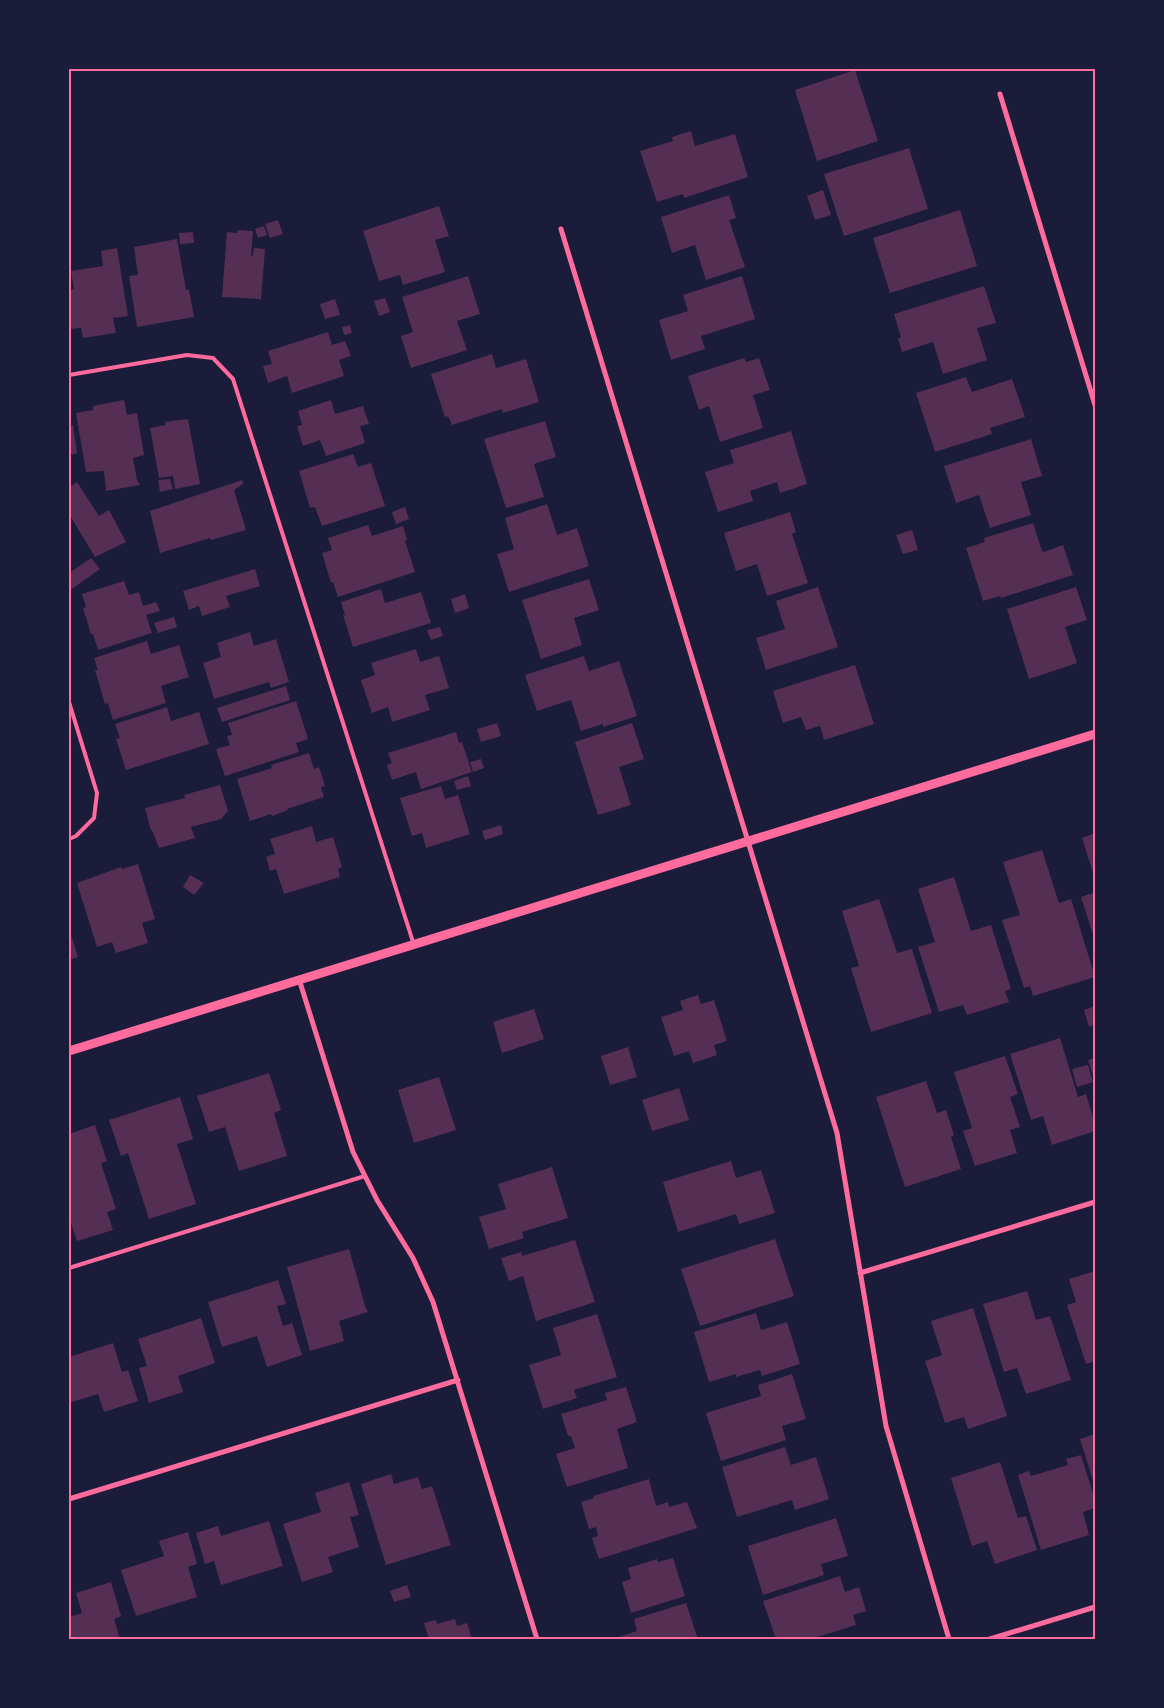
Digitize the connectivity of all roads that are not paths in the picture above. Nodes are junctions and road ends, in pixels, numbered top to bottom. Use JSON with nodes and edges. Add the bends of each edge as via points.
{"nodes":[{"id":1,"x":1000,"y":94,"type":"dead end"},
{"id":2,"x":561,"y":229,"type":"dead end"},
{"id":3,"x":69,"y":375,"type":"edge"},
{"id":4,"x":1095,"y":405,"type":"edge"},
{"id":5,"x":69,"y":702,"type":"edge"},
{"id":6,"x":1095,"y":734,"type":"edge"},
{"id":7,"x":69,"y":839,"type":"edge"},
{"id":8,"x":750,"y":841,"type":"junction"},
{"id":9,"x":414,"y":945,"type":"junction"},
{"id":10,"x":299,"y":979,"type":"junction"},
{"id":11,"x":69,"y":1051,"type":"edge"},
{"id":12,"x":365,"y":1176,"type":"junction"},
{"id":13,"x":1095,"y":1202,"type":"edge"},
{"id":14,"x":69,"y":1268,"type":"edge"},
{"id":15,"x":860,"y":1273,"type":"junction"},
{"id":16,"x":458,"y":1380,"type":"junction"},
{"id":17,"x":69,"y":1499,"type":"edge"},
{"id":18,"x":1095,"y":1607,"type":"edge"},
{"id":19,"x":537,"y":1639,"type":"edge"},
{"id":20,"x":950,"y":1639,"type":"edge"},
{"id":21,"x":990,"y":1639,"type":"edge"}],
"edges":[{"from":1,"to":4,"type":"street"},
{"from":2,"to":8,"type":"street"},
{"from":3,"to":9,"type":"lane","via":[[188,355],[213,358],[233,379]]},
{"from":5,"to":7,"type":"lane","via":[[97,793],[94,818]]},
{"from":6,"to":8,"type":"street"},
{"from":8,"to":9,"type":"street"},
{"from":8,"to":15,"type":"street","via":[[838,1133]]},
{"from":9,"to":10,"type":"street"},
{"from":10,"to":11,"type":"street"},
{"from":10,"to":12,"type":"street","via":[[353,1152]]},
{"from":12,"to":14,"type":"lane"},
{"from":12,"to":16,"type":"street","via":[[413,1258],[429,1293]]},
{"from":13,"to":15,"type":"street"},
{"from":15,"to":20,"type":"street","via":[[886,1426]]},
{"from":16,"to":17,"type":"street"},
{"from":16,"to":19,"type":"street"},
{"from":18,"to":21,"type":"street"}]}
